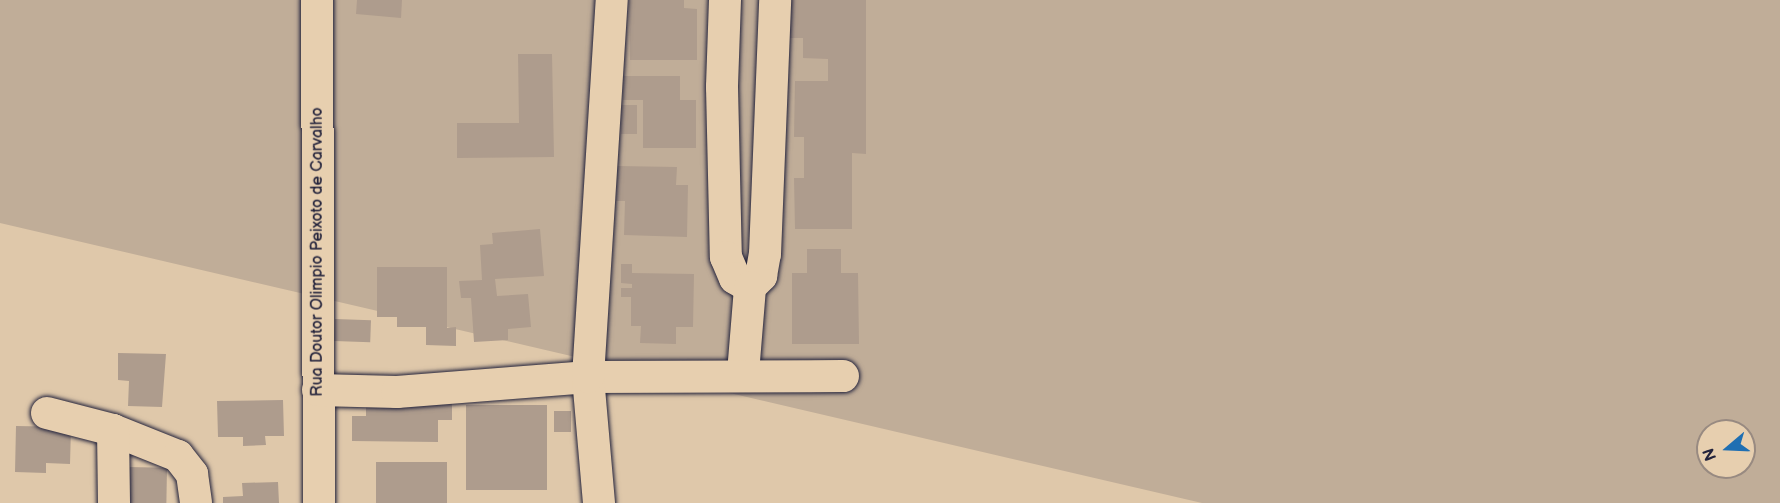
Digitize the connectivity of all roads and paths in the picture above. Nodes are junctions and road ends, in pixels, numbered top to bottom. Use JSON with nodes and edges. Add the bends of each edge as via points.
{"nodes":[{"id":1,"x":317,"y":0,"type":"edge"},
{"id":2,"x":612,"y":0,"type":"edge"},
{"id":3,"x":725,"y":0,"type":"edge"},
{"id":4,"x":775,"y":0,"type":"edge"},
{"id":5,"x":750,"y":287,"type":"junction"},
{"id":6,"x":743,"y":373,"type":"junction"},
{"id":7,"x":843,"y":376,"type":"dead end"},
{"id":8,"x":588,"y":377,"type":"junction"},
{"id":9,"x":318,"y":390,"type":"junction"},
{"id":10,"x":47,"y":413,"type":"dead end"},
{"id":11,"x":113,"y":430,"type":"junction"},
{"id":12,"x":114,"y":503,"type":"edge"},
{"id":13,"x":196,"y":503,"type":"edge"},
{"id":14,"x":319,"y":503,"type":"edge"},
{"id":15,"x":598,"y":503,"type":"edge"}],
"edges":[{"from":1,"to":9,"type":"street","name":"Rua Doutor Olimpio Peixoto de Carvalho"},
{"from":2,"to":8,"type":"street"},
{"from":3,"to":5,"type":"street","via":[[722,87],[726,257],[735,278]]},
{"from":4,"to":5,"type":"street","via":[[765,254],[761,276]]},
{"from":5,"to":6,"type":"street"},
{"from":6,"to":7,"type":"street"},
{"from":6,"to":8,"type":"street"},
{"from":8,"to":9,"type":"street","via":[[397,392]]},
{"from":8,"to":15,"type":"street"},
{"from":9,"to":14,"type":"street","name":"Rua Doutor Olimpio Peixoto de Carvalho"},
{"from":10,"to":11,"type":"street"},
{"from":11,"to":12,"type":"street"},
{"from":11,"to":13,"type":"street","via":[[178,456],[192,474]]}]}
